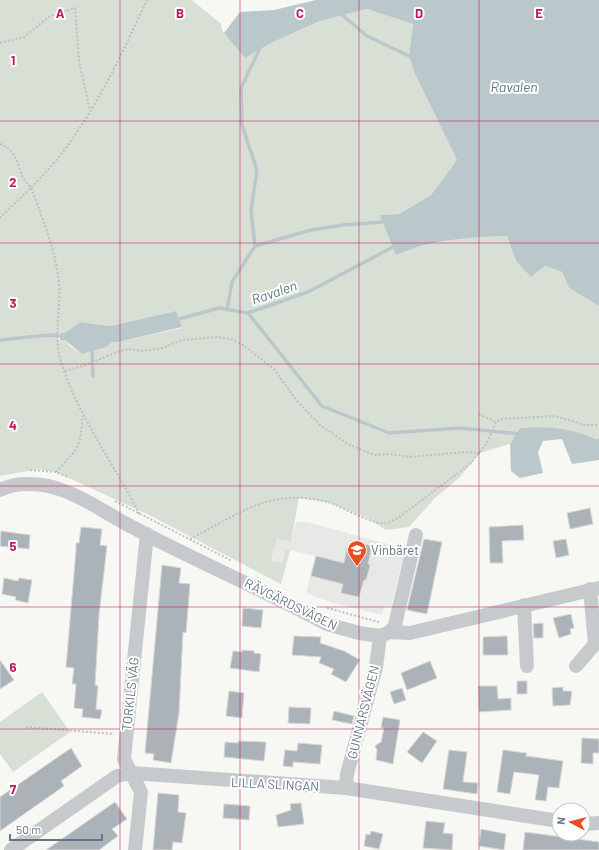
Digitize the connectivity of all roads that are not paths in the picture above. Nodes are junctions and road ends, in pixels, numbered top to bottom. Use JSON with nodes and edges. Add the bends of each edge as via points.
{"nodes":[{"id":1,"x":0,"y":490,"type":"edge"},
{"id":2,"x":147,"y":534,"type":"junction"},
{"id":3,"x":416,"y":535,"type":"dead end"},
{"id":4,"x":595,"y":589,"type":"edge"},
{"id":5,"x":524,"y":605,"type":"junction"},
{"id":6,"x":385,"y":634,"type":"junction"},
{"id":7,"x":527,"y":666,"type":"dead end"},
{"id":8,"x":576,"y":666,"type":"dead end"},
{"id":9,"x":132,"y":773,"type":"junction"},
{"id":10,"x":346,"y":788,"type":"junction"},
{"id":11,"x":551,"y":820,"type":"edge"},
{"id":12,"x":11,"y":850,"type":"edge"},
{"id":13,"x":135,"y":850,"type":"edge"}],
"edges":[{"from":1,"to":2,"type":"street","name":"RÄVGÄRDSVÄGEN","via":[[33,484],[62,490]]},
{"from":2,"to":6,"type":"street","name":"RÄVGÄRDSVÄGEN","via":[[327,624],[359,633]]},
{"from":2,"to":9,"type":"street","name":"TORKILS VÄG","via":[[125,735],[124,759]]},
{"from":3,"to":6,"type":"street","name":"GUNNARSVÄGEN","via":[[396,625]]},
{"from":4,"to":5,"type":"street","name":"RÄVGÄRDSVÄGEN"},
{"from":4,"to":8,"type":"street","via":[[595,644]]},
{"from":5,"to":6,"type":"street","name":"RÄVGÄRDSVÄGEN","via":[[410,633]]},
{"from":5,"to":7,"type":"street"},
{"from":6,"to":10,"type":"street","name":"GUNNARSVÄGEN","via":[[347,774]]},
{"from":9,"to":10,"type":"street","name":"LILLA SLINGAN"},
{"from":9,"to":12,"type":"street","name":"LILLA SLINGAN","via":[[117,776]]},
{"from":9,"to":13,"type":"street","name":"TORKILS VÄG","via":[[140,792]]},
{"from":10,"to":11,"type":"street","name":"LILLA SLINGAN"}]}
